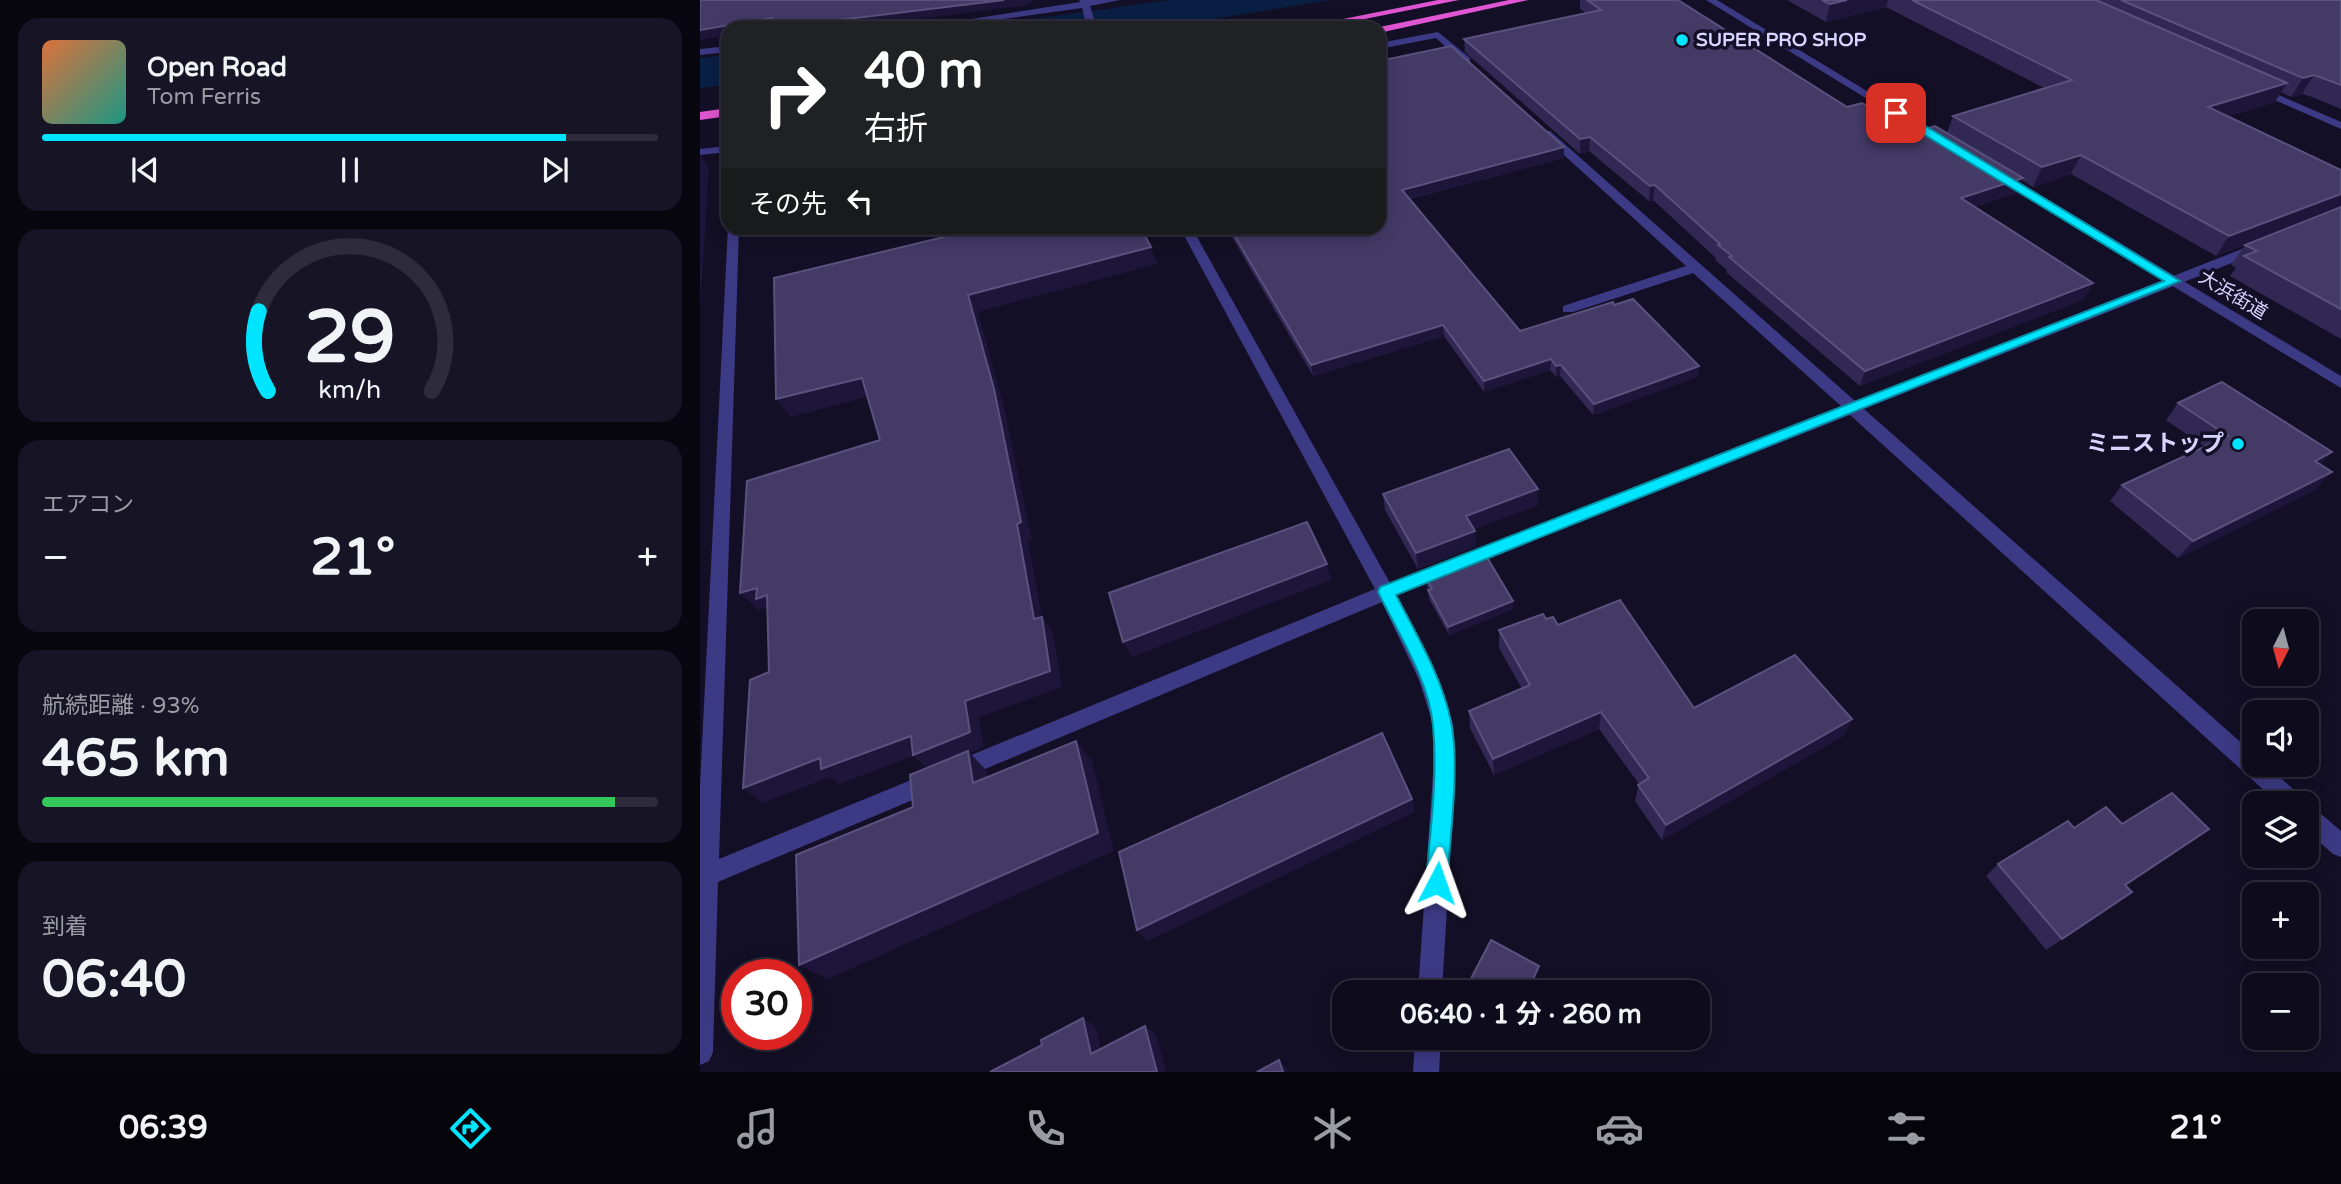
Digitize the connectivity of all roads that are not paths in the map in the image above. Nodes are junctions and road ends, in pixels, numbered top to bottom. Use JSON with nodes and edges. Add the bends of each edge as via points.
{"nodes":[{"id":1,"x":1115,"y":0,"type":"edge"},
{"id":2,"x":1454,"y":0,"type":"edge"},
{"id":3,"x":1523,"y":0,"type":"edge"},
{"id":4,"x":1711,"y":0,"type":"edge"},
{"id":5,"x":1085,"y":2,"type":"edge"},
{"id":6,"x":963,"y":21,"type":"edge"},
{"id":7,"x":1090,"y":21,"type":"edge"},
{"id":8,"x":1342,"y":21,"type":"edge"},
{"id":9,"x":1386,"y":29,"type":"edge"},
{"id":10,"x":1386,"y":45,"type":"edge"},
{"id":11,"x":721,"y":50,"type":"edge"},
{"id":12,"x":700,"y":52,"type":"edge"},
{"id":13,"x":1476,"y":70,"type":"edge"},
{"id":14,"x":2252,"y":86,"type":"edge"},
{"id":15,"x":721,"y":113,"type":"edge"},
{"id":16,"x":700,"y":116,"type":"edge"},
{"id":17,"x":1534,"y":123,"type":"edge"},
{"id":18,"x":721,"y":126,"type":"edge"},
{"id":19,"x":2341,"y":126,"type":"edge"},
{"id":20,"x":700,"y":128,"type":"edge"},
{"id":21,"x":721,"y":150,"type":"edge"},
{"id":22,"x":700,"y":152,"type":"edge"},
{"id":23,"x":1960,"y":152,"type":"edge"},
{"id":24,"x":1984,"y":166,"type":"edge"},
{"id":25,"x":733,"y":235,"type":"edge"},
{"id":26,"x":1190,"y":235,"type":"edge"},
{"id":27,"x":2277,"y":240,"type":"edge"},
{"id":28,"x":1697,"y":267,"type":"junction"},
{"id":29,"x":2174,"y":281,"type":"junction"},
{"id":30,"x":1568,"y":309,"type":"dead end"},
{"id":31,"x":2341,"y":383,"type":"edge"},
{"id":32,"x":1855,"y":408,"type":"junction"},
{"id":33,"x":1386,"y":592,"type":"junction"},
{"id":34,"x":2280,"y":791,"type":"edge"},
{"id":35,"x":2319,"y":827,"type":"edge"},
{"id":36,"x":2341,"y":846,"type":"edge"},
{"id":37,"x":704,"y":876,"type":"edge"},
{"id":38,"x":1431,"y":980,"type":"edge"},
{"id":39,"x":1427,"y":1050,"type":"edge"},
{"id":40,"x":700,"y":1052,"type":"edge"},
{"id":41,"x":1426,"y":1072,"type":"edge"}],
"edges":[{"from":1,"to":5,"type":"street"},
{"from":2,"to":8,"type":"highway"},
{"from":3,"to":9,"type":"highway"},
{"from":4,"to":23,"type":"street"},
{"from":5,"to":6,"type":"street"},
{"from":5,"to":7,"type":"street"},
{"from":10,"to":13,"type":"street","via":[[1438,35]]},
{"from":11,"to":12,"type":"street"},
{"from":14,"to":19,"type":"street"},
{"from":15,"to":16,"type":"highway"},
{"from":17,"to":28,"type":"street"},
{"from":18,"to":20,"type":"highway"},
{"from":21,"to":22,"type":"street"},
{"from":24,"to":29,"type":"street","name":"大浜街道"},
{"from":25,"to":37,"type":"street"},
{"from":26,"to":33,"type":"street"},
{"from":27,"to":29,"type":"street"},
{"from":28,"to":30,"type":"street"},
{"from":28,"to":32,"type":"street"},
{"from":29,"to":31,"type":"street","name":"大浜街道"},
{"from":29,"to":32,"type":"street"},
{"from":32,"to":33,"type":"street"},
{"from":32,"to":34,"type":"street"},
{"from":33,"to":37,"type":"street"},
{"from":33,"to":38,"type":"street","via":[[1429,680],[1443,724]]},
{"from":35,"to":36,"type":"street"},
{"from":37,"to":40,"type":"street"},
{"from":39,"to":41,"type":"street"}]}
